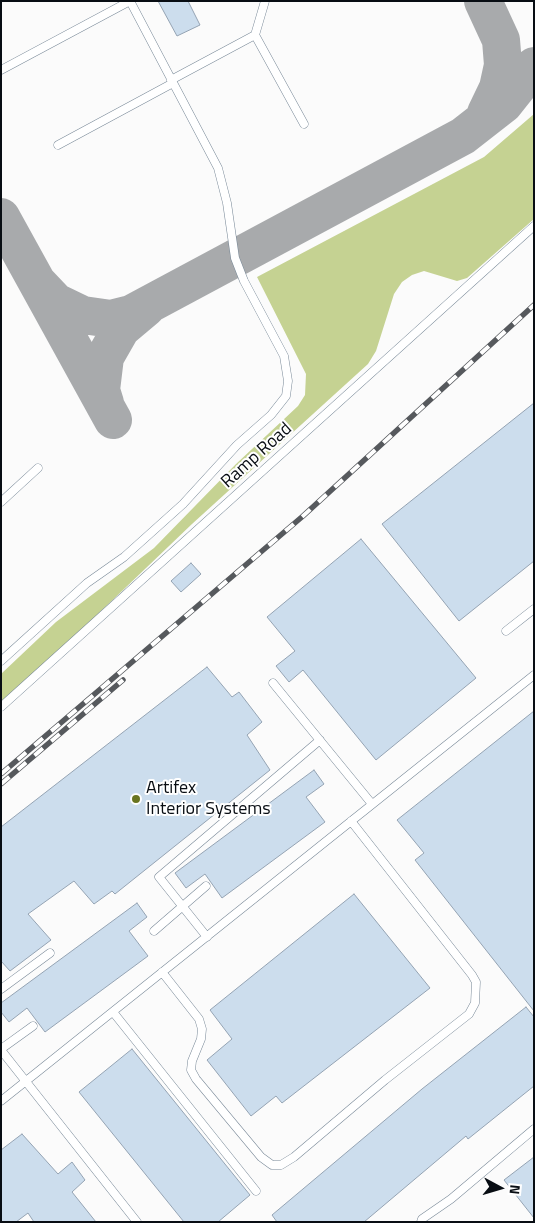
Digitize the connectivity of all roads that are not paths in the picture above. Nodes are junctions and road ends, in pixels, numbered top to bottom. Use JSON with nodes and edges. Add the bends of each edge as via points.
{"nodes":[{"id":1,"x":130,"y":1,"type":"edge"},
{"id":2,"x":265,"y":1,"type":"edge"},
{"id":3,"x":255,"y":35,"type":"junction"},
{"id":4,"x":1,"y":70,"type":"edge"},
{"id":5,"x":172,"y":81,"type":"junction"},
{"id":6,"x":304,"y":124,"type":"dead end"},
{"id":7,"x":58,"y":145,"type":"dead end"},
{"id":8,"x":534,"y":226,"type":"edge"},
{"id":9,"x":38,"y":468,"type":"dead end"},
{"id":10,"x":1,"y":502,"type":"edge"},
{"id":11,"x":534,"y":609,"type":"edge"},
{"id":12,"x":506,"y":631,"type":"dead end"},
{"id":13,"x":1,"y":661,"type":"edge"},
{"id":14,"x":534,"y":675,"type":"edge"},
{"id":15,"x":273,"y":683,"type":"dead end"},
{"id":16,"x":1,"y":708,"type":"edge"},
{"id":17,"x":320,"y":740,"type":"junction"},
{"id":18,"x":372,"y":804,"type":"junction"},
{"id":19,"x":351,"y":821,"type":"junction"},
{"id":20,"x":206,"y":886,"type":"dead end"},
{"id":21,"x":183,"y":907,"type":"junction"},
{"id":22,"x":154,"y":931,"type":"dead end"},
{"id":23,"x":207,"y":937,"type":"junction"},
{"id":24,"x":50,"y":952,"type":"dead end"},
{"id":25,"x":162,"y":972,"type":"junction"},
{"id":26,"x":1,"y":989,"type":"edge"},
{"id":27,"x":113,"y":1012,"type":"junction"},
{"id":28,"x":33,"y":1026,"type":"dead end"},
{"id":29,"x":1,"y":1049,"type":"edge"},
{"id":30,"x":27,"y":1081,"type":"junction"},
{"id":31,"x":1,"y":1101,"type":"edge"},
{"id":32,"x":534,"y":1129,"type":"edge"},
{"id":33,"x":256,"y":1191,"type":"dead end"},
{"id":34,"x":138,"y":1222,"type":"edge"},
{"id":35,"x":421,"y":1222,"type":"edge"}],
"edges":[{"from":1,"to":4,"type":"lane"},
{"from":1,"to":5,"type":"lane"},
{"from":2,"to":3,"type":"lane"},
{"from":3,"to":5,"type":"lane"},
{"from":3,"to":6,"type":"lane"},
{"from":5,"to":7,"type":"lane"},
{"from":5,"to":13,"type":"lane","via":[[218,168],[235,258],[284,356],[288,381],[286,396],[271,416],[237,444],[183,504]]},
{"from":8,"to":16,"type":"lane","name":"Ramp Road"},
{"from":9,"to":10,"type":"lane"},
{"from":11,"to":12,"type":"lane"},
{"from":14,"to":18,"type":"lane"},
{"from":15,"to":17,"type":"lane"},
{"from":17,"to":18,"type":"lane"},
{"from":17,"to":21,"type":"lane","via":[[159,877]]},
{"from":18,"to":19,"type":"lane"},
{"from":19,"to":23,"type":"lane"},
{"from":19,"to":25,"type":"lane","via":[[472,974],[476,982],[476,1003],[469,1014],[294,1157],[281,1165],[272,1165],[261,1158],[196,1079],[191,1070],[202,1038],[199,1019]]},
{"from":20,"to":21,"type":"lane"},
{"from":21,"to":22,"type":"lane"},
{"from":21,"to":23,"type":"lane"},
{"from":23,"to":25,"type":"lane"},
{"from":24,"to":26,"type":"lane"},
{"from":25,"to":27,"type":"lane"},
{"from":27,"to":30,"type":"lane"},
{"from":27,"to":33,"type":"lane"},
{"from":28,"to":29,"type":"lane"},
{"from":29,"to":30,"type":"lane"},
{"from":30,"to":31,"type":"lane"},
{"from":30,"to":34,"type":"lane"},
{"from":32,"to":35,"type":"lane"}]}
